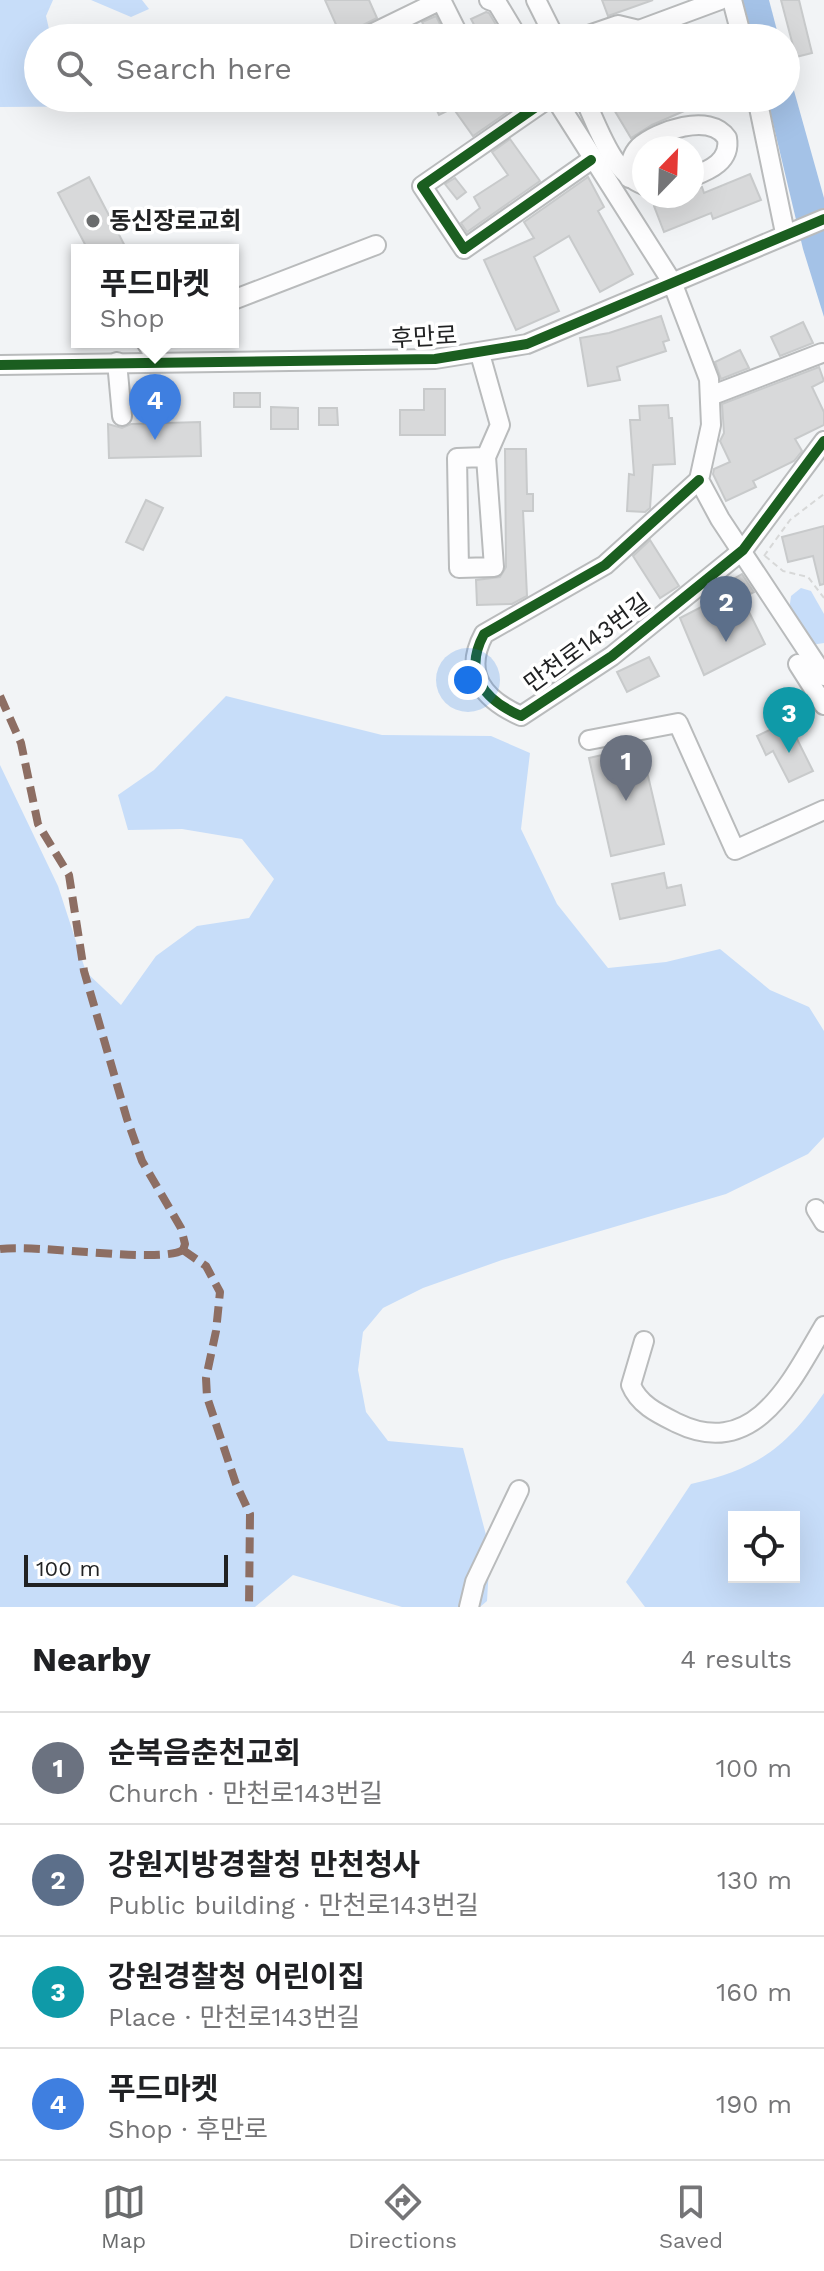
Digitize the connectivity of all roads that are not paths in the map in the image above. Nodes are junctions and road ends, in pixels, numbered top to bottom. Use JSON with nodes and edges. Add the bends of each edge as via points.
{"nodes":[{"id":1,"x":441,"y":0,"type":"edge"},
{"id":2,"x":536,"y":0,"type":"edge"},
{"id":3,"x":720,"y":0,"type":"edge"},
{"id":4,"x":731,"y":0,"type":"edge"},
{"id":5,"x":494,"y":1,"type":"edge"},
{"id":6,"x":392,"y":24,"type":"edge"},
{"id":7,"x":453,"y":24,"type":"edge"},
{"id":8,"x":509,"y":24,"type":"edge"},
{"id":9,"x":548,"y":24,"type":"edge"},
{"id":10,"x":665,"y":24,"type":"edge"},
{"id":11,"x":737,"y":24,"type":"edge"},
{"id":12,"x":531,"y":112,"type":"edge"},
{"id":13,"x":561,"y":112,"type":"edge"},
{"id":14,"x":591,"y":112,"type":"edge"},
{"id":15,"x":760,"y":112,"type":"edge"},
{"id":16,"x":662,"y":136,"type":"edge"},
{"id":17,"x":591,"y":160,"type":"junction"},
{"id":18,"x":704,"y":172,"type":"edge"},
{"id":19,"x":632,"y":177,"type":"edge"},
{"id":20,"x":824,"y":219,"type":"edge"},
{"id":21,"x":788,"y":232,"type":"junction"},
{"id":22,"x":376,"y":245,"type":"dead end"},
{"id":23,"x":672,"y":282,"type":"junction"},
{"id":24,"x":239,"y":298,"type":"edge"},
{"id":25,"x":150,"y":348,"type":"edge"},
{"id":26,"x":195,"y":348,"type":"edge"},
{"id":27,"x":822,"y":353,"type":"edge"},
{"id":28,"x":480,"y":354,"type":"junction"},
{"id":29,"x":186,"y":360,"type":"junction"},
{"id":30,"x":158,"y":361,"type":"junction"},
{"id":31,"x":117,"y":362,"type":"junction"},
{"id":32,"x":0,"y":365,"type":"edge"},
{"id":33,"x":710,"y":396,"type":"junction"},
{"id":34,"x":122,"y":416,"type":"dead end"},
{"id":35,"x":824,"y":441,"type":"edge"},
{"id":36,"x":486,"y":457,"type":"junction"},
{"id":37,"x":699,"y":480,"type":"junction"},
{"id":38,"x":743,"y":550,"type":"junction"},
{"id":39,"x":798,"y":664,"type":"dead end"},
{"id":40,"x":824,"y":676,"type":"edge"},
{"id":41,"x":824,"y":705,"type":"edge"},
{"id":42,"x":589,"y":740,"type":"dead end"},
{"id":43,"x":824,"y":810,"type":"edge"},
{"id":44,"x":824,"y":1326,"type":"edge"},
{"id":45,"x":644,"y":1341,"type":"dead end"},
{"id":46,"x":519,"y":1490,"type":"dead end"},
{"id":47,"x":469,"y":1607,"type":"edge"}],
"edges":[{"from":1,"to":6,"type":"street"},
{"from":1,"to":7,"type":"street"},
{"from":2,"to":9,"type":"street"},
{"from":3,"to":10,"type":"street"},
{"from":4,"to":11,"type":"street"},
{"from":5,"to":8,"type":"street"},
{"from":12,"to":17,"type":"street","via":[[422,186],[464,249]]},
{"from":13,"to":17,"type":"street"},
{"from":14,"to":19,"type":"street","via":[[615,160]]},
{"from":15,"to":21,"type":"street"},
{"from":16,"to":18,"type":"street","via":[[690,124],[715,127],[727,138],[725,154]]},
{"from":17,"to":23,"type":"street"},
{"from":20,"to":21,"type":"street","name":"후만로"},
{"from":21,"to":23,"type":"street","name":"후만로"},
{"from":22,"to":24,"type":"street"},
{"from":23,"to":28,"type":"street","name":"후만로","via":[[527,344]]},
{"from":23,"to":33,"type":"street","via":[[709,379]]},
{"from":25,"to":30,"type":"street"},
{"from":26,"to":29,"type":"street"},
{"from":27,"to":33,"type":"street"},
{"from":28,"to":29,"type":"street","name":"후만로","via":[[435,359]]},
{"from":28,"to":36,"type":"street","via":[[500,425]]},
{"from":29,"to":30,"type":"street","name":"후만로"},
{"from":30,"to":31,"type":"street","name":"후만로"},
{"from":31,"to":32,"type":"street","name":"후만로"},
{"from":31,"to":34,"type":"street"},
{"from":33,"to":37,"type":"street","via":[[711,425]]},
{"from":35,"to":38,"type":"street"},
{"from":36,"to":36,"type":"street","via":[[457,458],[459,568],[494,567]]},
{"from":37,"to":38,"type":"street"},
{"from":37,"to":38,"type":"street","name":"만천로143번길","via":[[605,565],[484,634],[476,659],[483,694],[521,716],[612,656]]},
{"from":38,"to":40,"type":"street"},
{"from":39,"to":41,"type":"street"},
{"from":42,"to":43,"type":"street","via":[[678,723],[735,850]]},
{"from":44,"to":45,"type":"street","via":[[771,1407],[747,1425],[718,1433],[686,1428],[640,1401],[631,1385]]},
{"from":46,"to":47,"type":"street","via":[[475,1582]]}]}
